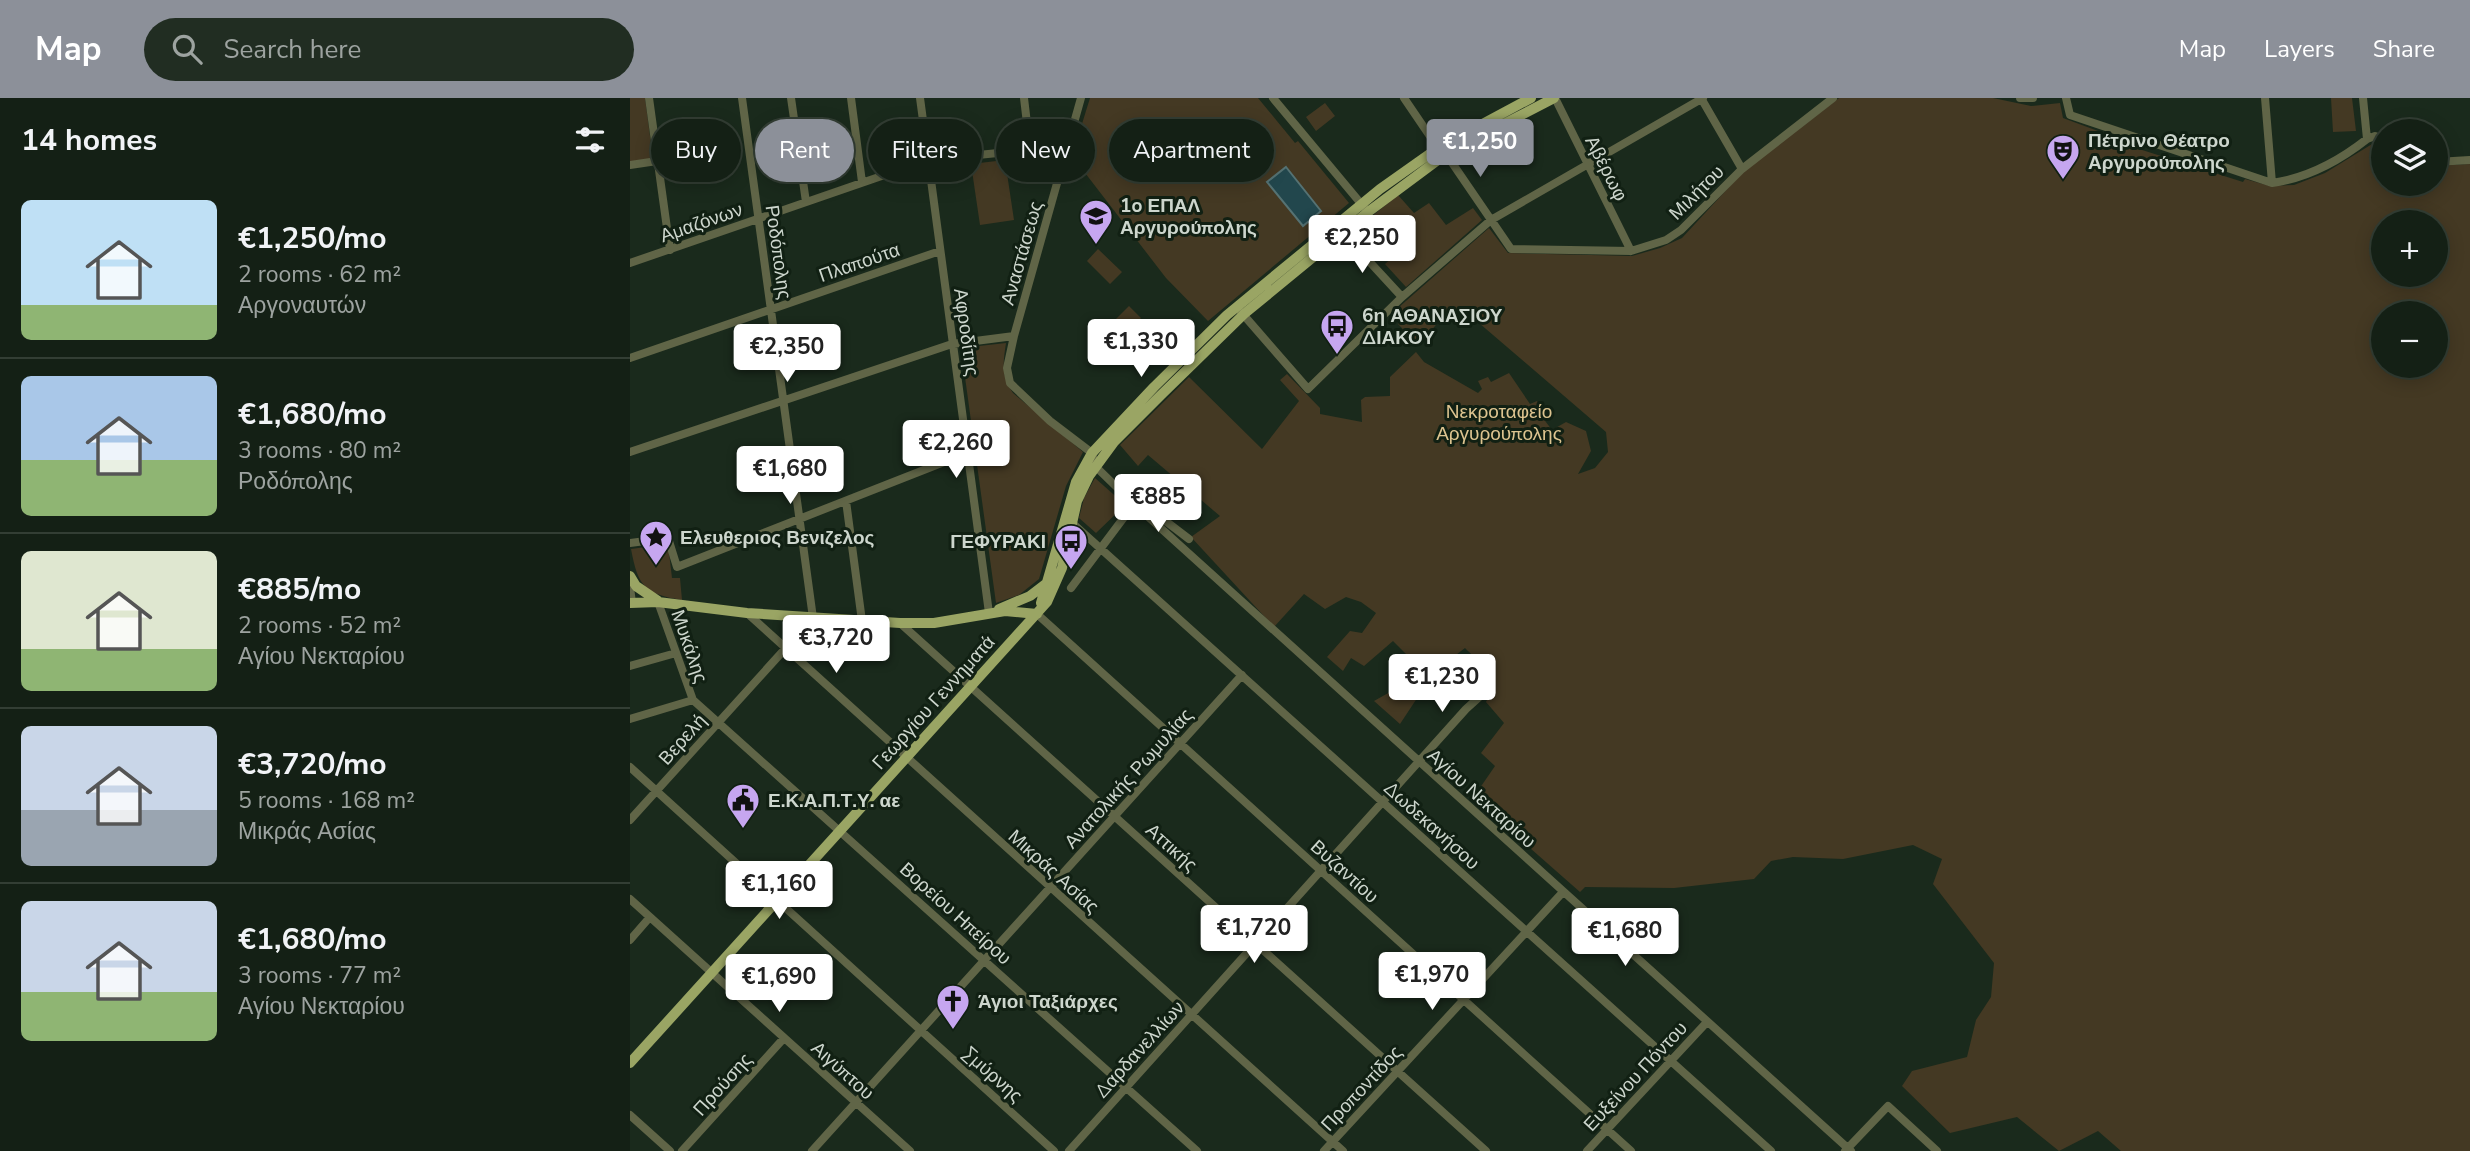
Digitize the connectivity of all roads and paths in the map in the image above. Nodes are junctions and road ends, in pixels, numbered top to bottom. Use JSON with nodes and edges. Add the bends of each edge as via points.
{"nodes":[{"id":1,"x":649,"y":98,"type":"edge"},
{"id":2,"x":742,"y":98,"type":"edge"},
{"id":3,"x":791,"y":98,"type":"edge"},
{"id":4,"x":851,"y":98,"type":"edge"},
{"id":5,"x":920,"y":98,"type":"edge"},
{"id":6,"x":1024,"y":98,"type":"edge"},
{"id":7,"x":1081,"y":98,"type":"edge"},
{"id":8,"x":1273,"y":98,"type":"edge"},
{"id":9,"x":1404,"y":98,"type":"edge"},
{"id":10,"x":1531,"y":98,"type":"edge"},
{"id":11,"x":1554,"y":98,"type":"edge"},
{"id":12,"x":1702,"y":98,"type":"edge"},
{"id":13,"x":1833,"y":98,"type":"edge"},
{"id":14,"x":2020,"y":98,"type":"edge"},
{"id":15,"x":2033,"y":98,"type":"edge"},
{"id":16,"x":2066,"y":98,"type":"edge"},
{"id":17,"x":2265,"y":98,"type":"edge"},
{"id":18,"x":2362,"y":98,"type":"edge"},
{"id":19,"x":652,"y":119,"type":"edge"},
{"id":20,"x":923,"y":119,"type":"edge"},
{"id":21,"x":1026,"y":119,"type":"edge"},
{"id":22,"x":1075,"y":119,"type":"edge"},
{"id":23,"x":2371,"y":138,"type":"edge"},
{"id":24,"x":2367,"y":139,"type":"junction"},
{"id":25,"x":1442,"y":151,"type":"junction"},
{"id":26,"x":2470,"y":160,"type":"edge"},
{"id":27,"x":2448,"y":161,"type":"edge"},
{"id":28,"x":651,"y":162,"type":"edge"},
{"id":29,"x":1587,"y":162,"type":"junction"},
{"id":30,"x":630,"y":165,"type":"edge"},
{"id":31,"x":1742,"y":169,"type":"junction"},
{"id":32,"x":868,"y":180,"type":"edge"},
{"id":33,"x":660,"y":182,"type":"edge"},
{"id":34,"x":862,"y":182,"type":"junction"},
{"id":35,"x":931,"y":182,"type":"edge"},
{"id":36,"x":1058,"y":182,"type":"edge"},
{"id":37,"x":2272,"y":183,"type":"junction"},
{"id":38,"x":806,"y":202,"type":"junction"},
{"id":39,"x":1365,"y":208,"type":"junction"},
{"id":40,"x":758,"y":219,"type":"junction"},
{"id":41,"x":1490,"y":220,"type":"junction"},
{"id":42,"x":1343,"y":233,"type":"junction"},
{"id":43,"x":670,"y":250,"type":"junction"},
{"id":44,"x":940,"y":251,"type":"junction"},
{"id":45,"x":1631,"y":251,"type":"junction"},
{"id":46,"x":630,"y":264,"type":"edge"},
{"id":47,"x":1402,"y":297,"type":"junction"},
{"id":48,"x":771,"y":310,"type":"junction"},
{"id":49,"x":1240,"y":310,"type":"junction"},
{"id":50,"x":1014,"y":336,"type":"junction"},
{"id":51,"x":952,"y":344,"type":"junction"},
{"id":52,"x":630,"y":358,"type":"edge"},
{"id":53,"x":783,"y":400,"type":"junction"},
{"id":54,"x":630,"y":452,"type":"edge"},
{"id":55,"x":967,"y":453,"type":"junction"},
{"id":56,"x":1091,"y":453,"type":"junction"},
{"id":57,"x":1095,"y":466,"type":"junction"},
{"id":58,"x":846,"y":501,"type":"junction"},
{"id":59,"x":1135,"y":504,"type":"junction"},
{"id":60,"x":799,"y":518,"type":"junction"},
{"id":61,"x":1071,"y":522,"type":"junction"},
{"id":62,"x":1189,"y":539,"type":"dead end"},
{"id":63,"x":630,"y":543,"type":"edge"},
{"id":64,"x":1101,"y":549,"type":"junction"},
{"id":65,"x":630,"y":576,"type":"edge"},
{"id":66,"x":1047,"y":582,"type":"junction"},
{"id":67,"x":630,"y":587,"type":"edge"},
{"id":68,"x":1071,"y":588,"type":"dead end"},
{"id":69,"x":658,"y":602,"type":"junction"},
{"id":70,"x":631,"y":603,"type":"edge"},
{"id":71,"x":989,"y":612,"type":"junction"},
{"id":72,"x":747,"y":613,"type":"junction"},
{"id":73,"x":1037,"y":614,"type":"junction"},
{"id":74,"x":813,"y":618,"type":"junction"},
{"id":75,"x":862,"y":621,"type":"junction"},
{"id":76,"x":900,"y":623,"type":"junction"},
{"id":77,"x":785,"y":649,"type":"junction"},
{"id":78,"x":676,"y":653,"type":"junction"},
{"id":79,"x":630,"y":666,"type":"edge"},
{"id":80,"x":1242,"y":675,"type":"junction"},
{"id":81,"x":970,"y":687,"type":"junction"},
{"id":82,"x":1487,"y":690,"type":"dead end"},
{"id":83,"x":693,"y":700,"type":"junction"},
{"id":84,"x":630,"y":719,"type":"edge"},
{"id":85,"x":719,"y":722,"type":"junction"},
{"id":86,"x":1180,"y":743,"type":"junction"},
{"id":87,"x":905,"y":758,"type":"junction"},
{"id":88,"x":1420,"y":762,"type":"junction"},
{"id":89,"x":630,"y":767,"type":"edge"},
{"id":90,"x":656,"y":791,"type":"junction"},
{"id":91,"x":1384,"y":803,"type":"junction"},
{"id":92,"x":1114,"y":816,"type":"junction"},
{"id":93,"x":630,"y":820,"type":"edge"},
{"id":94,"x":840,"y":831,"type":"junction"},
{"id":95,"x":1323,"y":872,"type":"junction"},
{"id":96,"x":1049,"y":888,"type":"junction"},
{"id":97,"x":1563,"y":892,"type":"junction"},
{"id":98,"x":630,"y":899,"type":"edge"},
{"id":99,"x":776,"y":901,"type":"junction"},
{"id":100,"x":650,"y":917,"type":"junction"},
{"id":101,"x":1527,"y":931,"type":"junction"},
{"id":102,"x":630,"y":940,"type":"edge"},
{"id":103,"x":1255,"y":943,"type":"junction"},
{"id":104,"x":984,"y":960,"type":"junction"},
{"id":105,"x":711,"y":973,"type":"junction"},
{"id":106,"x":1464,"y":999,"type":"junction"},
{"id":107,"x":1191,"y":1014,"type":"junction"},
{"id":108,"x":1707,"y":1022,"type":"junction"},
{"id":109,"x":921,"y":1031,"type":"junction"},
{"id":110,"x":785,"y":1038,"type":"junction"},
{"id":111,"x":1671,"y":1061,"type":"junction"},
{"id":112,"x":630,"y":1063,"type":"edge"},
{"id":113,"x":1398,"y":1071,"type":"junction"},
{"id":114,"x":1126,"y":1087,"type":"junction"},
{"id":115,"x":856,"y":1102,"type":"junction"},
{"id":116,"x":630,"y":1115,"type":"edge"},
{"id":117,"x":1607,"y":1129,"type":"junction"},
{"id":118,"x":1332,"y":1142,"type":"junction"},
{"id":119,"x":1848,"y":1150,"type":"edge"},
{"id":120,"x":670,"y":1151,"type":"edge"},
{"id":121,"x":682,"y":1151,"type":"edge"},
{"id":122,"x":812,"y":1151,"type":"edge"},
{"id":123,"x":910,"y":1151,"type":"edge"},
{"id":124,"x":1054,"y":1151,"type":"edge"},
{"id":125,"x":1069,"y":1151,"type":"edge"},
{"id":126,"x":1197,"y":1151,"type":"edge"},
{"id":127,"x":1324,"y":1151,"type":"edge"},
{"id":128,"x":1343,"y":1151,"type":"edge"},
{"id":129,"x":1486,"y":1151,"type":"edge"},
{"id":130,"x":1587,"y":1151,"type":"edge"},
{"id":131,"x":1631,"y":1151,"type":"edge"},
{"id":132,"x":1771,"y":1151,"type":"edge"},
{"id":133,"x":1937,"y":1151,"type":"edge"}],
"edges":[{"from":1,"to":19,"type":"street"},
{"from":2,"to":40,"type":"street","name":"Ροδόπολης"},
{"from":3,"to":38,"type":"street"},
{"from":4,"to":34,"type":"street"},
{"from":5,"to":20,"type":"street","name":"Αφροδίτης"},
{"from":6,"to":21,"type":"street"},
{"from":7,"to":22,"type":"street","name":"Αναστάσεως"},
{"from":8,"to":39,"type":"street"},
{"from":9,"to":25,"type":"street"},
{"from":10,"to":25,"type":"main road"},
{"from":11,"to":25,"type":"main road"},
{"from":11,"to":29,"type":"street","name":"Αβέρωφ"},
{"from":12,"to":29,"type":"street"},
{"from":12,"to":31,"type":"street"},
{"from":13,"to":31,"type":"street","name":"Μιλήτου"},
{"from":14,"to":15,"type":"street"},
{"from":16,"to":37,"type":"street","via":[[2070,115]]},
{"from":17,"to":37,"type":"street"},
{"from":18,"to":24,"type":"street"},
{"from":23,"to":24,"type":"street"},
{"from":24,"to":37,"type":"street","via":[[2297,180]]},
{"from":25,"to":39,"type":"main road"},
{"from":25,"to":41,"type":"street"},
{"from":26,"to":27,"type":"street"},
{"from":28,"to":30,"type":"street"},
{"from":29,"to":41,"type":"street"},
{"from":29,"to":45,"type":"street","name":"Αβέρωφ"},
{"from":31,"to":45,"type":"street","name":"Μιλήτου","via":[[1674,235]]},
{"from":32,"to":34,"type":"street","name":"Αμαζόνων"},
{"from":33,"to":43,"type":"street"},
{"from":34,"to":38,"type":"street","name":"Αμαζόνων"},
{"from":35,"to":44,"type":"street","name":"Αφροδίτης"},
{"from":36,"to":50,"type":"street","name":"Αναστάσεως"},
{"from":38,"to":40,"type":"street","name":"Αμαζόνων"},
{"from":39,"to":42,"type":"main road"},
{"from":39,"to":49,"type":"main road"},
{"from":40,"to":43,"type":"street","name":"Αμαζόνων"},
{"from":40,"to":48,"type":"street","name":"Ροδόπολης"},
{"from":41,"to":45,"type":"street","name":"Μιλήτου","via":[[1511,249]]},
{"from":41,"to":47,"type":"street"},
{"from":42,"to":47,"type":"street"},
{"from":42,"to":49,"type":"main road"},
{"from":43,"to":46,"type":"street","name":"Αμαζόνων"},
{"from":44,"to":48,"type":"street","name":"Πλαπούτα"},
{"from":44,"to":51,"type":"street","name":"Αφροδίτης"},
{"from":47,"to":49,"type":"street","via":[[1308,389]]},
{"from":48,"to":52,"type":"street","name":"Πλαπούτα"},
{"from":48,"to":53,"type":"street","name":"Ροδόπολης"},
{"from":49,"to":56,"type":"main road","name":"Γεωργίου Γεννηματά"},
{"from":49,"to":57,"type":"main road","name":"Γεωργίου Γεννηματά"},
{"from":50,"to":51,"type":"street"},
{"from":50,"to":56,"type":"street","via":[[1007,368],[1010,383]]},
{"from":51,"to":53,"type":"street"},
{"from":51,"to":55,"type":"street","name":"Αφροδίτης"},
{"from":53,"to":54,"type":"street"},
{"from":53,"to":60,"type":"street","name":"Ροδόπολης"},
{"from":55,"to":58,"type":"street"},
{"from":55,"to":71,"type":"street","name":"Αφροδίτης"},
{"from":56,"to":57,"type":"street"},
{"from":56,"to":66,"type":"main road","name":"Γεωργίου Γεννηματά","via":[[1071,496]]},
{"from":57,"to":59,"type":"street","name":"Αγίου Νεκταρίου"},
{"from":57,"to":61,"type":"main road","name":"Γεωργίου Γεννηματά"},
{"from":58,"to":60,"type":"street"},
{"from":58,"to":75,"type":"street"},
{"from":59,"to":62,"type":"street","via":[[1142,503]]},
{"from":59,"to":64,"type":"street"},
{"from":59,"to":88,"type":"street","name":"Αγίου Νεκταρίου"},
{"from":60,"to":63,"type":"street","via":[[677,567],[668,538]]},
{"from":60,"to":74,"type":"street","name":"Ροδόπολης"},
{"from":61,"to":64,"type":"street","name":"Δωδεκανήσου"},
{"from":61,"to":73,"type":"main road","name":"Γεωργίου Γεννηματά","via":[[1062,568]]},
{"from":64,"to":68,"type":"street"},
{"from":64,"to":80,"type":"street","name":"Δωδεκανήσου"},
{"from":65,"to":69,"type":"main road"},
{"from":66,"to":71,"type":"main road","via":[[1030,596]]},
{"from":66,"to":73,"type":"main road","name":"Γεωργίου Γεννηματά"},
{"from":67,"to":70,"type":"street"},
{"from":69,"to":70,"type":"main road"},
{"from":69,"to":72,"type":"main road"},
{"from":69,"to":78,"type":"street","name":"Μυκάλης"},
{"from":71,"to":73,"type":"main road"},
{"from":71,"to":76,"type":"main road"},
{"from":72,"to":74,"type":"main road"},
{"from":72,"to":77,"type":"street","name":"Μικράς Ασίας"},
{"from":73,"to":81,"type":"main road","name":"Γεωργίου Γεννηματά"},
{"from":73,"to":86,"type":"street","name":"Βυζαντίου"},
{"from":74,"to":75,"type":"main road"},
{"from":74,"to":77,"type":"street","name":"Βερελή"},
{"from":75,"to":76,"type":"main road"},
{"from":76,"to":81,"type":"street","name":"Αττικής"},
{"from":77,"to":85,"type":"street","name":"Βερελή"},
{"from":77,"to":87,"type":"street","name":"Μικράς Ασίας"},
{"from":78,"to":79,"type":"street"},
{"from":78,"to":83,"type":"street","name":"Μυκάλης"},
{"from":80,"to":86,"type":"street","name":"Ανατολικής Ρωμυλίας"},
{"from":80,"to":91,"type":"street","name":"Δωδεκανήσου"},
{"from":81,"to":87,"type":"main road","name":"Γεωργίου Γεννηματά"},
{"from":81,"to":92,"type":"street","name":"Αττικής"},
{"from":82,"to":88,"type":"street","name":"Δαρδανελλίων"},
{"from":83,"to":84,"type":"street"},
{"from":83,"to":85,"type":"street","name":"Βορείου Ηπείρου"},
{"from":85,"to":90,"type":"street","name":"Βερελή"},
{"from":85,"to":94,"type":"street","name":"Βορείου Ηπείρου"},
{"from":86,"to":92,"type":"street","name":"Ανατολικής Ρωμυλίας"},
{"from":86,"to":95,"type":"street","name":"Βυζαντίου"},
{"from":87,"to":94,"type":"main road","name":"Γεωργίου Γεννηματά"},
{"from":87,"to":96,"type":"street","name":"Μικράς Ασίας"},
{"from":88,"to":91,"type":"street","name":"Δαρδανελλίων"},
{"from":88,"to":97,"type":"street","name":"Αγίου Νεκταρίου"},
{"from":89,"to":90,"type":"street","name":"Σμύρνης"},
{"from":90,"to":93,"type":"street","name":"Βερελή"},
{"from":90,"to":99,"type":"street","name":"Σμύρνης"},
{"from":91,"to":95,"type":"street","name":"Δαρδανελλίων"},
{"from":91,"to":101,"type":"street","name":"Δωδεκανήσου"},
{"from":92,"to":96,"type":"street","name":"Ανατολικής Ρωμυλίας"},
{"from":92,"to":103,"type":"street","name":"Αττικής"},
{"from":94,"to":99,"type":"main road","name":"Γεωργίου Γεννηματά"},
{"from":94,"to":104,"type":"street","name":"Βορείου Ηπείρου"},
{"from":95,"to":103,"type":"street","name":"Δαρδανελλίων"},
{"from":95,"to":106,"type":"street","name":"Βυζαντίου"},
{"from":96,"to":104,"type":"street","name":"Ανατολικής Ρωμυλίας"},
{"from":96,"to":107,"type":"street","name":"Μικράς Ασίας"},
{"from":97,"to":101,"type":"street","name":"Προποντίδος"},
{"from":97,"to":108,"type":"street","name":"Αγίου Νεκταρίου"},
{"from":98,"to":100,"type":"street","name":"Αιγύπτου"},
{"from":99,"to":105,"type":"main road","name":"Γεωργίου Γεννηματά"},
{"from":99,"to":109,"type":"street","name":"Σμύρνης"},
{"from":100,"to":102,"type":"street"},
{"from":100,"to":105,"type":"street","name":"Αιγύπτου"},
{"from":101,"to":106,"type":"street","name":"Προποντίδος"},
{"from":101,"to":111,"type":"street","name":"Δωδεκανήσου"},
{"from":103,"to":107,"type":"street","name":"Δαρδανελλίων"},
{"from":103,"to":113,"type":"street","name":"Αττικής"},
{"from":104,"to":109,"type":"street","name":"Ανατολικής Ρωμυλίας"},
{"from":104,"to":114,"type":"street","name":"Βορείου Ηπείρου"},
{"from":105,"to":110,"type":"street","name":"Αιγύπτου"},
{"from":105,"to":112,"type":"main road","name":"Γεωργίου Γεννηματά"},
{"from":106,"to":113,"type":"street","name":"Προποντίδος"},
{"from":106,"to":117,"type":"street","name":"Βυζαντίου"},
{"from":107,"to":114,"type":"street","name":"Δαρδανελλίων"},
{"from":107,"to":118,"type":"street","name":"Μικράς Ασίας"},
{"from":108,"to":111,"type":"street","name":"Ευξείνου Πόντου"},
{"from":108,"to":119,"type":"street","name":"Αγίου Νεκταρίου"},
{"from":109,"to":115,"type":"street","name":"Ανατολικής Ρωμυλίας"},
{"from":109,"to":124,"type":"street","name":"Σμύρνης"},
{"from":110,"to":115,"type":"street","name":"Αιγύπτου"},
{"from":110,"to":121,"type":"street","name":"Προύσης"},
{"from":111,"to":117,"type":"street","name":"Ευξείνου Πόντου"},
{"from":111,"to":132,"type":"street","name":"Δωδεκανήσου"},
{"from":113,"to":118,"type":"street","name":"Προποντίδος"},
{"from":113,"to":129,"type":"street","name":"Αττικής"},
{"from":114,"to":125,"type":"street","name":"Δαρδανελλίων"},
{"from":114,"to":126,"type":"street","name":"Βορείου Ηπείρου"},
{"from":115,"to":122,"type":"street","name":"Ανατολικής Ρωμυλίας"},
{"from":115,"to":123,"type":"street","name":"Αιγύπτου"},
{"from":116,"to":120,"type":"street"},
{"from":117,"to":130,"type":"street","name":"Ευξείνου Πόντου"},
{"from":117,"to":131,"type":"street","name":"Βυζαντίου"},
{"from":118,"to":127,"type":"street","name":"Προποντίδος"},
{"from":118,"to":128,"type":"street","name":"Μικράς Ασίας"},
{"from":119,"to":133,"type":"street","via":[[1888,1106]]}]}
